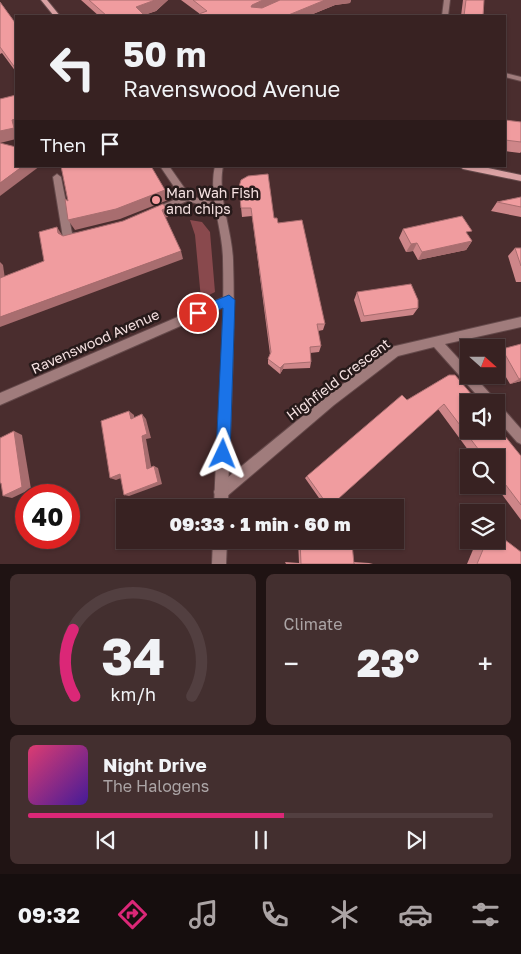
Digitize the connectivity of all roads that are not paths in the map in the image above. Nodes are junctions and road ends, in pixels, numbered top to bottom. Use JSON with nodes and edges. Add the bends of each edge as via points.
{"nodes":[{"id":1,"x":44,"y":0,"type":"edge"},
{"id":2,"x":447,"y":0,"type":"edge"},
{"id":3,"x":56,"y":15,"type":"edge"},
{"id":4,"x":445,"y":15,"type":"edge"},
{"id":5,"x":506,"y":75,"type":"edge"},
{"id":6,"x":521,"y":79,"type":"edge"},
{"id":7,"x":165,"y":167,"type":"edge"},
{"id":8,"x":219,"y":167,"type":"edge"},
{"id":9,"x":468,"y":167,"type":"edge"},
{"id":10,"x":57,"y":177,"type":"dead end"},
{"id":11,"x":521,"y":178,"type":"edge"},
{"id":12,"x":187,"y":198,"type":"junction"},
{"id":13,"x":220,"y":207,"type":"junction"},
{"id":14,"x":147,"y":215,"type":"edge"},
{"id":15,"x":86,"y":234,"type":"edge"},
{"id":16,"x":229,"y":300,"type":"junction"},
{"id":17,"x":521,"y":322,"type":"edge"},
{"id":18,"x":435,"y":341,"type":"junction"},
{"id":19,"x":483,"y":394,"type":"edge"},
{"id":20,"x":0,"y":399,"type":"edge"},
{"id":21,"x":505,"y":419,"type":"edge"},
{"id":22,"x":521,"y":438,"type":"edge"},
{"id":23,"x":221,"y":492,"type":"junction"},
{"id":24,"x":221,"y":499,"type":"edge"},
{"id":25,"x":220,"y":549,"type":"edge"},
{"id":26,"x":219,"y":564,"type":"edge"}],
"edges":[{"from":1,"to":3,"type":"main road"},
{"from":2,"to":4,"type":"street"},
{"from":5,"to":6,"type":"street"},
{"from":7,"to":12,"type":"street"},
{"from":8,"to":13,"type":"street"},
{"from":9,"to":11,"type":"main road"},
{"from":10,"to":15,"type":"street","via":[[68,238]]},
{"from":12,"to":13,"type":"street"},
{"from":12,"to":14,"type":"street"},
{"from":13,"to":16,"type":"street","via":[[228,253]]},
{"from":16,"to":20,"type":"street","name":"Ravenswood Avenue"},
{"from":16,"to":23,"type":"street"},
{"from":17,"to":18,"type":"street","name":"Highfield Crescent"},
{"from":18,"to":19,"type":"street"},
{"from":18,"to":23,"type":"street","name":"Highfield Crescent","via":[[395,351]]},
{"from":21,"to":22,"type":"street"},
{"from":23,"to":24,"type":"street"},
{"from":25,"to":26,"type":"street"}]}
